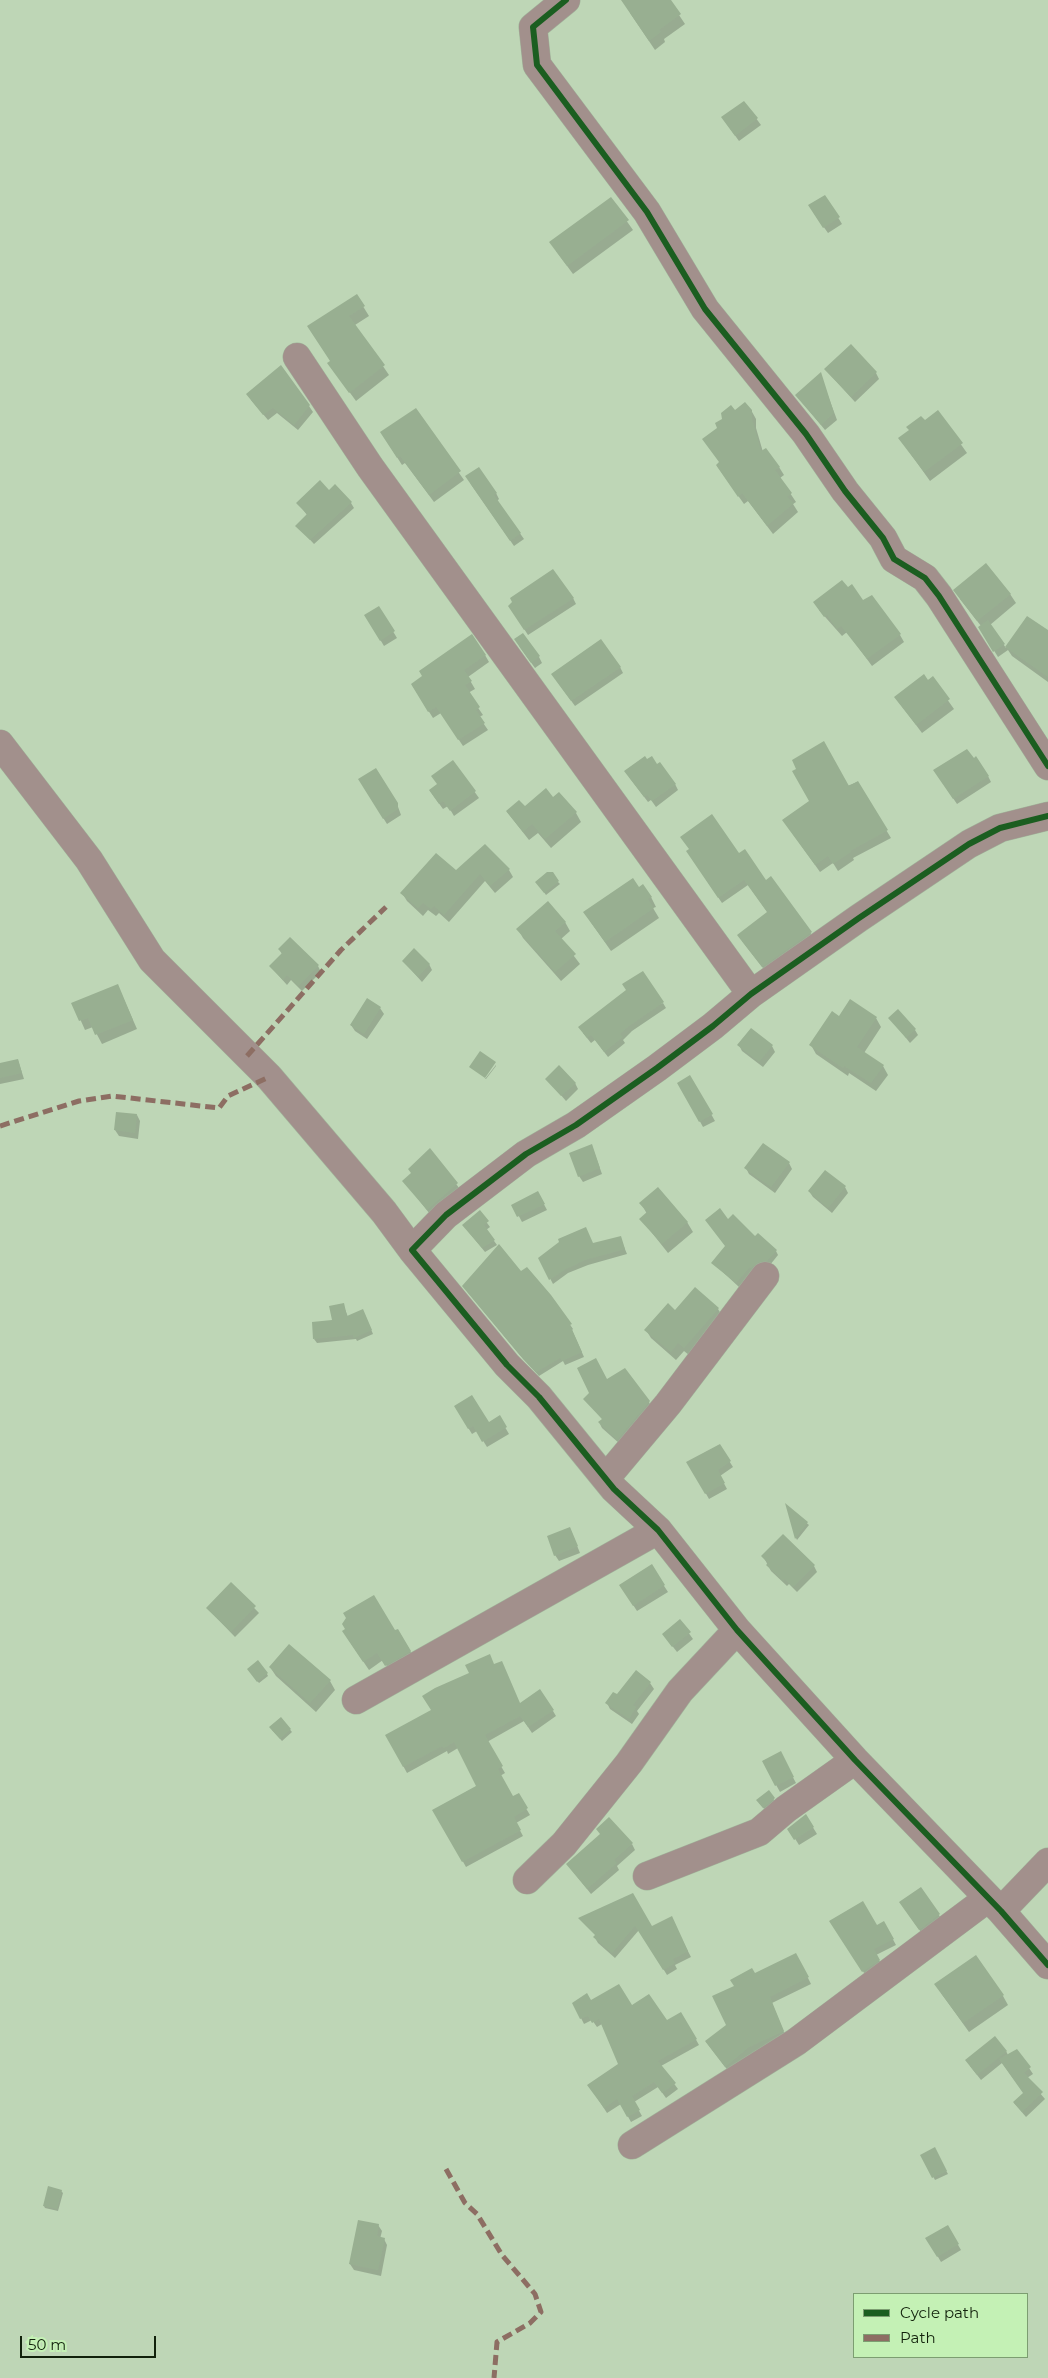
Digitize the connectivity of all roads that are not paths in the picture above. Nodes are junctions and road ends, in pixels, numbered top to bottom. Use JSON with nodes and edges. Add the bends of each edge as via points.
{"nodes":[{"id":1,"x":566,"y":0,"type":"edge"},
{"id":2,"x":297,"y":357,"type":"dead end"},
{"id":3,"x":0,"y":744,"type":"edge"},
{"id":4,"x":1048,"y":766,"type":"edge"},
{"id":5,"x":1048,"y":816,"type":"edge"},
{"id":6,"x":751,"y":994,"type":"junction"},
{"id":7,"x":412,"y":1250,"type":"junction"},
{"id":8,"x":765,"y":1276,"type":"dead end"},
{"id":9,"x":606,"y":1478,"type":"junction"},
{"id":10,"x":658,"y":1530,"type":"junction"},
{"id":11,"x":737,"y":1630,"type":"junction"},
{"id":12,"x":356,"y":1700,"type":"dead end"},
{"id":13,"x":855,"y":1760,"type":"junction"},
{"id":14,"x":1048,"y":1862,"type":"edge"},
{"id":15,"x":647,"y":1876,"type":"dead end"},
{"id":16,"x":527,"y":1880,"type":"dead end"},
{"id":17,"x":994,"y":1905,"type":"junction"},
{"id":18,"x":1048,"y":1965,"type":"edge"},
{"id":19,"x":632,"y":2145,"type":"dead end"}],
"edges":[{"from":1,"to":4,"type":"street","via":[[533,28],[537,65],[647,212],[705,310],[806,434],[845,491],[883,538],[894,559],[925,578],[939,596]]},
{"from":2,"to":6,"type":"street","via":[[370,467]]},
{"from":3,"to":7,"type":"street","via":[[89,860],[152,960],[270,1077]]},
{"from":5,"to":6,"type":"street","via":[[1000,828],[970,844]]},
{"from":6,"to":7,"type":"street","via":[[657,1068],[576,1125],[526,1154],[446,1215]]},
{"from":7,"to":9,"type":"street"},
{"from":8,"to":9,"type":"street","via":[[668,1404]]},
{"from":9,"to":10,"type":"street"},
{"from":10,"to":11,"type":"street"},
{"from":10,"to":12,"type":"street"},
{"from":11,"to":13,"type":"street"},
{"from":11,"to":16,"type":"street","via":[[680,1691],[629,1763],[564,1844]]},
{"from":13,"to":15,"type":"street","via":[[759,1832]]},
{"from":13,"to":17,"type":"street"},
{"from":14,"to":17,"type":"street"},
{"from":17,"to":18,"type":"street"},
{"from":17,"to":19,"type":"street","via":[[796,2042]]}]}
